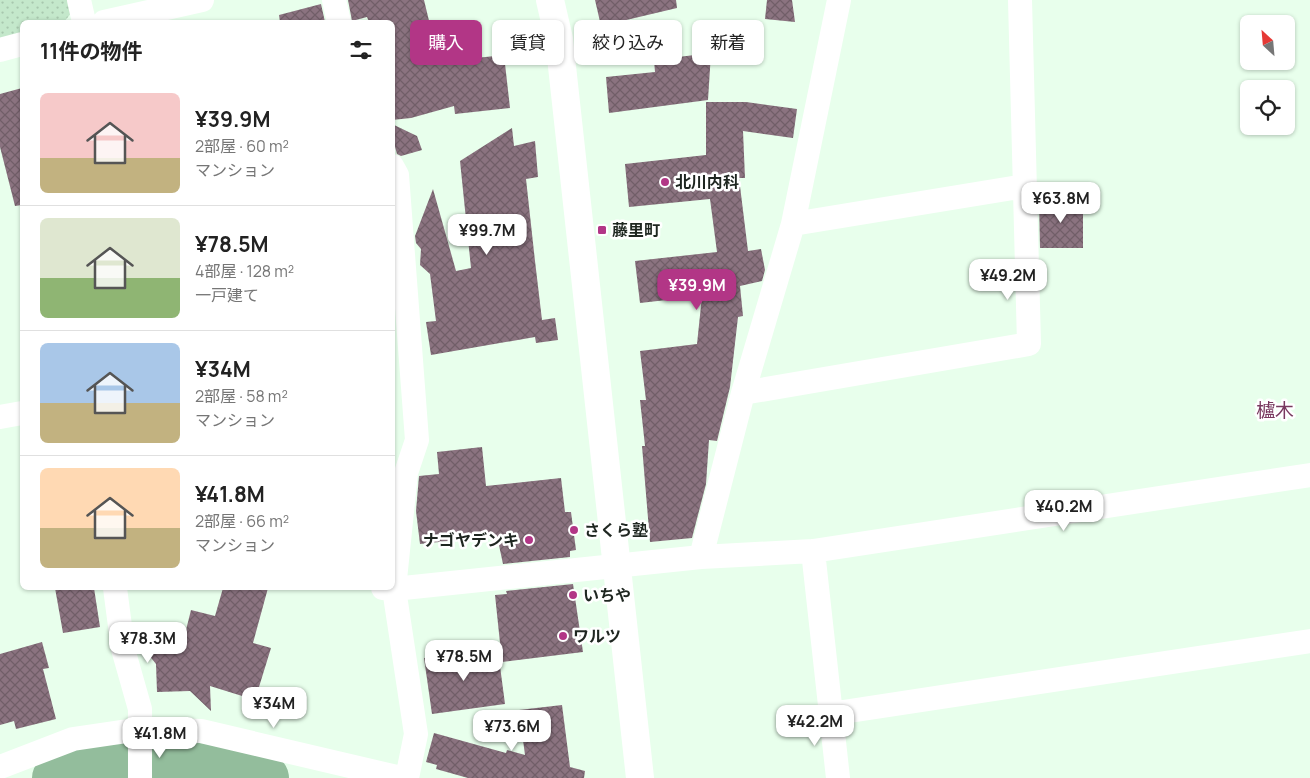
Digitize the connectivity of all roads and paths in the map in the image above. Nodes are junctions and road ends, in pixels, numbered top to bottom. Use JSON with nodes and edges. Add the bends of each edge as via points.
{"nodes":[{"id":1,"x":79,"y":0,"type":"edge"},
{"id":2,"x":202,"y":0,"type":"edge"},
{"id":3,"x":334,"y":0,"type":"edge"},
{"id":4,"x":550,"y":0,"type":"edge"},
{"id":5,"x":839,"y":0,"type":"edge"},
{"id":6,"x":1020,"y":0,"type":"edge"},
{"id":7,"x":84,"y":20,"type":"edge"},
{"id":8,"x":113,"y":20,"type":"edge"},
{"id":9,"x":339,"y":20,"type":"edge"},
{"id":10,"x":20,"y":45,"type":"edge"},
{"id":11,"x":0,"y":50,"type":"edge"},
{"id":12,"x":395,"y":171,"type":"edge"},
{"id":13,"x":1025,"y":186,"type":"junction"},
{"id":14,"x":793,"y":224,"type":"junction"},
{"id":15,"x":743,"y":393,"type":"junction"},
{"id":16,"x":20,"y":413,"type":"edge"},
{"id":17,"x":0,"y":417,"type":"edge"},
{"id":18,"x":1310,"y":475,"type":"edge"},
{"id":19,"x":395,"y":543,"type":"edge"},
{"id":20,"x":813,"y":552,"type":"junction"},
{"id":21,"x":701,"y":557,"type":"junction"},
{"id":22,"x":617,"y":565,"type":"junction"},
{"id":23,"x":395,"y":587,"type":"edge"},
{"id":24,"x":115,"y":590,"type":"edge"},
{"id":25,"x":388,"y":590,"type":"edge"},
{"id":26,"x":1310,"y":642,"type":"edge"},
{"id":27,"x":832,"y":712,"type":"junction"},
{"id":28,"x":141,"y":737,"type":"junction"},
{"id":29,"x":0,"y":767,"type":"edge"},
{"id":30,"x":140,"y":776,"type":"edge"},
{"id":31,"x":401,"y":778,"type":"edge"},
{"id":32,"x":407,"y":778,"type":"edge"},
{"id":33,"x":640,"y":778,"type":"edge"},
{"id":34,"x":838,"y":778,"type":"edge"}],
"edges":[{"from":1,"to":7,"type":"street"},
{"from":2,"to":8,"type":"street"},
{"from":3,"to":9,"type":"street"},
{"from":4,"to":22,"type":"street","via":[[560,48]]},
{"from":5,"to":14,"type":"street"},
{"from":6,"to":13,"type":"street"},
{"from":10,"to":11,"type":"street"},
{"from":12,"to":19,"type":"street","via":[[417,440],[406,473]]},
{"from":13,"to":14,"type":"street"},
{"from":13,"to":15,"type":"street","via":[[1029,344]]},
{"from":14,"to":15,"type":"street"},
{"from":15,"to":21,"type":"street"},
{"from":16,"to":17,"type":"street"},
{"from":18,"to":20,"type":"street"},
{"from":20,"to":21,"type":"street"},
{"from":20,"to":27,"type":"street"},
{"from":21,"to":22,"type":"street"},
{"from":22,"to":23,"type":"street"},
{"from":22,"to":33,"type":"street"},
{"from":24,"to":28,"type":"street","via":[[123,649],[140,709]]},
{"from":25,"to":32,"type":"street","via":[[416,734]]},
{"from":26,"to":27,"type":"street"},
{"from":27,"to":34,"type":"street"},
{"from":28,"to":29,"type":"street","via":[[73,739]]},
{"from":28,"to":30,"type":"street"},
{"from":28,"to":31,"type":"street","via":[[201,731]]}]}
